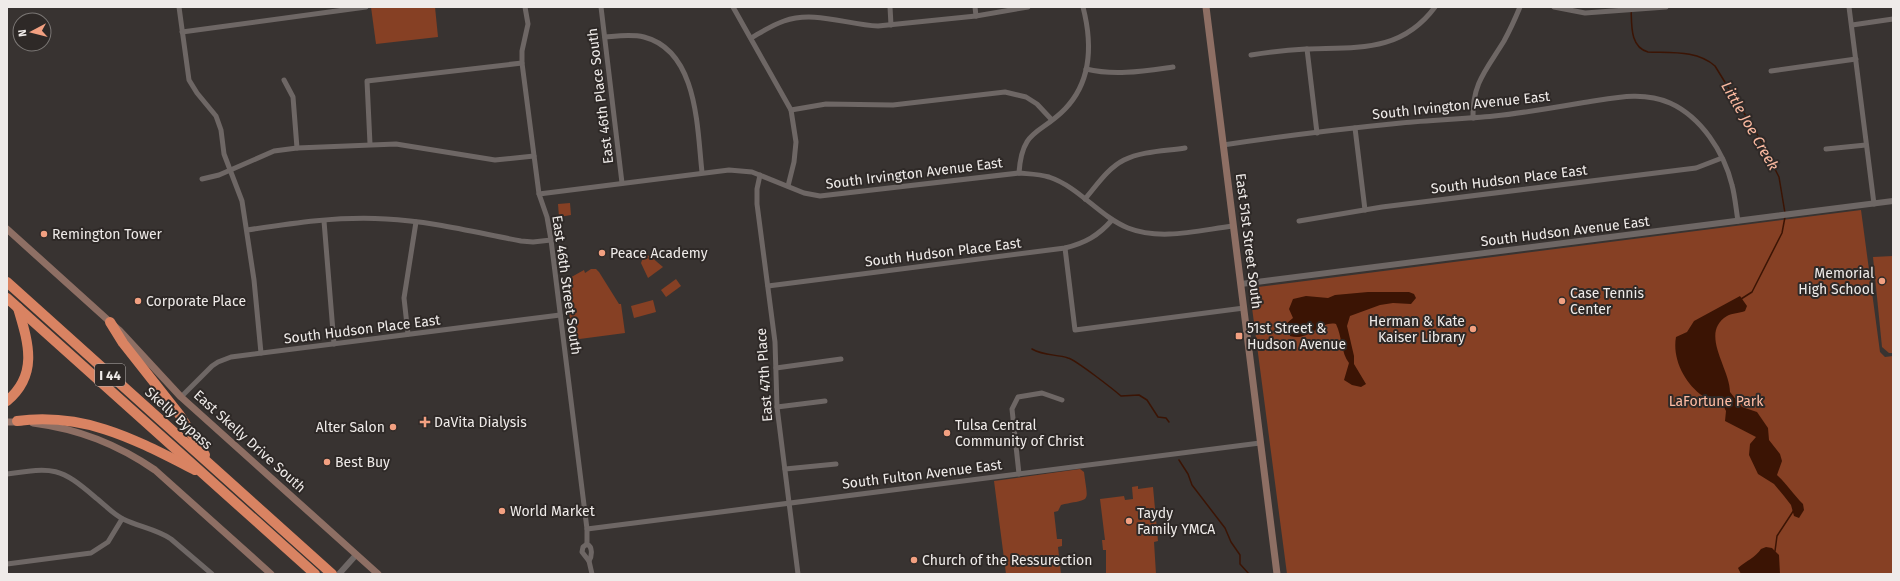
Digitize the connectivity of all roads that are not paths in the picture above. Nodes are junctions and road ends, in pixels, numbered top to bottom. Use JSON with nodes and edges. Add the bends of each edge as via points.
{"nodes":[{"id":1,"x":179,"y":7,"type":"edge"},
{"id":2,"x":525,"y":7,"type":"edge"},
{"id":3,"x":601,"y":7,"type":"edge"},
{"id":4,"x":733,"y":7,"type":"edge"},
{"id":5,"x":890,"y":7,"type":"edge"},
{"id":6,"x":975,"y":7,"type":"edge"},
{"id":7,"x":1028,"y":7,"type":"edge"},
{"id":8,"x":1083,"y":7,"type":"edge"},
{"id":9,"x":1206,"y":7,"type":"edge"},
{"id":10,"x":1435,"y":7,"type":"edge"},
{"id":11,"x":1520,"y":7,"type":"edge"},
{"id":12,"x":1554,"y":7,"type":"edge"},
{"id":13,"x":1666,"y":7,"type":"edge"},
{"id":14,"x":1849,"y":7,"type":"edge"},
{"id":15,"x":366,"y":8,"type":"edge"},
{"id":16,"x":976,"y":16,"type":"junction"},
{"id":17,"x":1893,"y":19,"type":"edge"},
{"id":18,"x":892,"y":25,"type":"junction"},
{"id":19,"x":1852,"y":25,"type":"junction"},
{"id":20,"x":182,"y":32,"type":"junction"},
{"id":21,"x":605,"y":37,"type":"junction"},
{"id":22,"x":751,"y":38,"type":"junction"},
{"id":23,"x":1307,"y":49,"type":"junction"},
{"id":24,"x":1251,"y":54,"type":"dead end"},
{"id":25,"x":1856,"y":59,"type":"junction"},
{"id":26,"x":522,"y":63,"type":"junction"},
{"id":27,"x":1173,"y":67,"type":"dead end"},
{"id":28,"x":1086,"y":69,"type":"junction"},
{"id":29,"x":1771,"y":71,"type":"dead end"},
{"id":30,"x":284,"y":80,"type":"dead end"},
{"id":31,"x":791,"y":110,"type":"junction"},
{"id":32,"x":1473,"y":118,"type":"junction"},
{"id":33,"x":1051,"y":119,"type":"junction"},
{"id":34,"x":1355,"y":128,"type":"junction"},
{"id":35,"x":1317,"y":133,"type":"junction"},
{"id":36,"x":370,"y":144,"type":"junction"},
{"id":37,"x":1223,"y":145,"type":"junction"},
{"id":38,"x":1866,"y":145,"type":"junction"},
{"id":39,"x":297,"y":148,"type":"junction"},
{"id":40,"x":1185,"y":148,"type":"dead end"},
{"id":41,"x":1826,"y":149,"type":"dead end"},
{"id":42,"x":534,"y":156,"type":"junction"},
{"id":43,"x":1722,"y":158,"type":"junction"},
{"id":44,"x":230,"y":170,"type":"junction"},
{"id":45,"x":702,"y":172,"type":"junction"},
{"id":46,"x":1019,"y":173,"type":"junction"},
{"id":47,"x":760,"y":175,"type":"junction"},
{"id":48,"x":202,"y":179,"type":"dead end"},
{"id":49,"x":622,"y":183,"type":"junction"},
{"id":50,"x":788,"y":186,"type":"junction"},
{"id":51,"x":539,"y":194,"type":"junction"},
{"id":52,"x":1085,"y":199,"type":"junction"},
{"id":53,"x":1893,"y":201,"type":"edge"},
{"id":54,"x":1874,"y":204,"type":"junction"},
{"id":55,"x":1365,"y":210,"type":"junction"},
{"id":56,"x":1112,"y":220,"type":"junction"},
{"id":57,"x":324,"y":221,"type":"junction"},
{"id":58,"x":1298,"y":221,"type":"dead end"},
{"id":59,"x":1738,"y":221,"type":"junction"},
{"id":60,"x":416,"y":222,"type":"junction"},
{"id":61,"x":1233,"y":226,"type":"junction"},
{"id":62,"x":7,"y":229,"type":"edge"},
{"id":63,"x":247,"y":230,"type":"junction"},
{"id":64,"x":551,"y":240,"type":"junction"},
{"id":65,"x":1065,"y":248,"type":"junction"},
{"id":66,"x":7,"y":282,"type":"edge"},
{"id":67,"x":1241,"y":284,"type":"junction"},
{"id":68,"x":768,"y":286,"type":"junction"},
{"id":69,"x":7,"y":298,"type":"edge"},
{"id":70,"x":18,"y":308,"type":"junction"},
{"id":71,"x":1244,"y":308,"type":"junction"},
{"id":72,"x":560,"y":315,"type":"junction"},
{"id":73,"x":110,"y":322,"type":"junction"},
{"id":74,"x":408,"y":334,"type":"junction"},
{"id":75,"x":334,"y":344,"type":"junction"},
{"id":76,"x":261,"y":353,"type":"junction"},
{"id":77,"x":841,"y":359,"type":"dead end"},
{"id":78,"x":776,"y":368,"type":"junction"},
{"id":79,"x":181,"y":397,"type":"junction"},
{"id":80,"x":1062,"y":400,"type":"dead end"},
{"id":81,"x":7,"y":401,"type":"edge"},
{"id":82,"x":826,"y":401,"type":"dead end"},
{"id":83,"x":777,"y":407,"type":"junction"},
{"id":84,"x":12,"y":422,"type":"edge"},
{"id":85,"x":1260,"y":443,"type":"junction"},
{"id":86,"x":836,"y":464,"type":"dead end"},
{"id":87,"x":213,"y":467,"type":"junction"},
{"id":88,"x":785,"y":469,"type":"junction"},
{"id":89,"x":7,"y":474,"type":"edge"},
{"id":90,"x":1019,"y":474,"type":"junction"},
{"id":91,"x":208,"y":477,"type":"junction"},
{"id":92,"x":789,"y":503,"type":"junction"},
{"id":93,"x":122,"y":519,"type":"junction"},
{"id":94,"x":587,"y":529,"type":"junction"},
{"id":95,"x":587,"y":544,"type":"junction"},
{"id":96,"x":356,"y":555,"type":"junction"},
{"id":97,"x":589,"y":561,"type":"junction"},
{"id":98,"x":7,"y":564,"type":"edge"},
{"id":99,"x":207,"y":569,"type":"junction"},
{"id":100,"x":312,"y":572,"type":"edge"},
{"id":101,"x":202,"y":574,"type":"edge"},
{"id":102,"x":212,"y":574,"type":"edge"},
{"id":103,"x":271,"y":574,"type":"edge"},
{"id":104,"x":332,"y":574,"type":"edge"},
{"id":105,"x":339,"y":574,"type":"edge"},
{"id":106,"x":378,"y":574,"type":"edge"},
{"id":107,"x":592,"y":574,"type":"edge"},
{"id":108,"x":798,"y":574,"type":"edge"},
{"id":109,"x":1277,"y":574,"type":"edge"}],
"edges":[{"from":1,"to":20,"type":"street"},
{"from":2,"to":26,"type":"street","name":"East 46th Street South","via":[[528,24]]},
{"from":3,"to":21,"type":"street","name":"East 46th Place South"},
{"from":4,"to":22,"type":"street"},
{"from":5,"to":18,"type":"street"},
{"from":6,"to":16,"type":"street"},
{"from":7,"to":16,"type":"street"},
{"from":8,"to":28,"type":"street","via":[[1089,51]]},
{"from":9,"to":37,"type":"main road","name":"East 51st Street South"},
{"from":10,"to":23,"type":"street","via":[[1411,30],[1385,43],[1359,48]]},
{"from":11,"to":32,"type":"street","via":[[1508,34],[1483,71],[1477,85]]},
{"from":12,"to":13,"type":"street","via":[[1585,13]]},
{"from":14,"to":19,"type":"street"},
{"from":15,"to":20,"type":"street"},
{"from":16,"to":18,"type":"street"},
{"from":17,"to":19,"type":"street"},
{"from":18,"to":22,"type":"street","via":[[863,26],[801,17],[785,20]]},
{"from":19,"to":25,"type":"street"},
{"from":20,"to":44,"type":"street","via":[[189,80],[216,116]]},
{"from":21,"to":45,"type":"street","via":[[632,35],[652,40],[666,48],[679,63],[686,74],[692,96]]},
{"from":21,"to":49,"type":"street","name":"East 46th Place South"},
{"from":22,"to":31,"type":"street"},
{"from":23,"to":24,"type":"street"},
{"from":23,"to":35,"type":"street"},
{"from":25,"to":29,"type":"street"},
{"from":25,"to":38,"type":"street"},
{"from":26,"to":36,"type":"street","via":[[367,81]]},
{"from":26,"to":42,"type":"street","name":"East 46th Street South"},
{"from":27,"to":28,"type":"street","via":[[1117,73]]},
{"from":28,"to":33,"type":"street","via":[[1072,100],[1064,110]]},
{"from":30,"to":39,"type":"street","via":[[293,97]]},
{"from":31,"to":33,"type":"street","via":[[826,104],[893,105],[1005,92],[1026,97],[1037,104]]},
{"from":31,"to":50,"type":"street","via":[[796,142]]},
{"from":32,"to":34,"type":"street","name":"South Irvington Avenue East"},
{"from":32,"to":43,"type":"street","name":"South Irvington Avenue East","via":[[1624,97],[1653,97],[1670,103],[1690,116],[1705,132]]},
{"from":33,"to":46,"type":"street","via":[[1032,134],[1027,142],[1022,153]]},
{"from":34,"to":35,"type":"street","name":"South Irvington Avenue East"},
{"from":34,"to":55,"type":"street"},
{"from":35,"to":37,"type":"street","name":"South Irvington Avenue East"},
{"from":36,"to":39,"type":"street"},
{"from":36,"to":42,"type":"street","via":[[396,144],[495,160]]},
{"from":37,"to":61,"type":"main road","name":"East 51st Street South"},
{"from":38,"to":41,"type":"street"},
{"from":38,"to":54,"type":"street"},
{"from":39,"to":44,"type":"street","via":[[274,151]]},
{"from":40,"to":52,"type":"street","via":[[1125,159],[1110,170]]},
{"from":42,"to":51,"type":"street","name":"East 46th Street South"},
{"from":43,"to":55,"type":"street","name":"South Hudson Place East","via":[[1696,168]]},
{"from":43,"to":59,"type":"street","name":"South Irvington Avenue East","via":[[1732,185]]},
{"from":44,"to":48,"type":"street"},
{"from":44,"to":63,"type":"street","via":[[242,201]]},
{"from":45,"to":47,"type":"street","name":"South Irvington Avenue East","via":[[729,170]]},
{"from":45,"to":49,"type":"street","name":"South Irvington Avenue East"},
{"from":46,"to":50,"type":"street","name":"South Irvington Avenue East","via":[[820,196]]},
{"from":46,"to":52,"type":"street","name":"South Irvington Avenue East","via":[[1050,178]]},
{"from":47,"to":50,"type":"street","name":"South Irvington Avenue East"},
{"from":47,"to":68,"type":"street","name":"East 47th Place","via":[[757,204]]},
{"from":49,"to":51,"type":"street","name":"South Irvington Avenue East"},
{"from":51,"to":64,"type":"street","name":"East 46th Street South"},
{"from":52,"to":56,"type":"street","name":"South Irvington Avenue East"},
{"from":53,"to":54,"type":"street","name":"South Hudson Avenue East"},
{"from":54,"to":59,"type":"street","name":"South Hudson Avenue East"},
{"from":55,"to":58,"type":"street","name":"South Hudson Place East"},
{"from":56,"to":61,"type":"street","name":"South Irvington Avenue East","via":[[1140,231],[1165,234]]},
{"from":56,"to":65,"type":"street","name":"South Hudson Place East","via":[[1091,240]]},
{"from":57,"to":60,"type":"street","via":[[384,218]]},
{"from":57,"to":63,"type":"street"},
{"from":57,"to":75,"type":"street"},
{"from":59,"to":67,"type":"street","name":"South Hudson Avenue East"},
{"from":60,"to":64,"type":"street","via":[[522,241]]},
{"from":60,"to":74,"type":"street","via":[[404,298]]},
{"from":61,"to":67,"type":"main road","name":"East 51st Street South"},
{"from":62,"to":73,"type":"main road","name":"East Skelly Drive South"},
{"from":63,"to":76,"type":"street"},
{"from":64,"to":72,"type":"street","name":"East 46th Street South"},
{"from":65,"to":68,"type":"street","name":"South Hudson Place East"},
{"from":65,"to":71,"type":"street","via":[[1075,330]]},
{"from":66,"to":87,"type":"highway","name":"Skelly Bypass","number":"I 44"},
{"from":67,"to":71,"type":"main road","name":"East 51st Street South"},
{"from":68,"to":78,"type":"street","name":"East 47th Place"},
{"from":69,"to":70,"type":"highway","name":"Skelly Bypass","number":"I 44"},
{"from":70,"to":81,"type":"highway","via":[[28,346],[29,363],[20,388]]},
{"from":70,"to":91,"type":"highway","name":"Skelly Bypass","number":"I 44"},
{"from":71,"to":85,"type":"main road","name":"East 51st Street South"},
{"from":72,"to":74,"type":"street","name":"South Hudson Place East"},
{"from":72,"to":94,"type":"street","name":"East 46th Street South"},
{"from":73,"to":79,"type":"main road","name":"East Skelly Drive South"},
{"from":73,"to":87,"type":"highway","via":[[123,343],[179,414]]},
{"from":74,"to":75,"type":"street","name":"South Hudson Place East"},
{"from":75,"to":76,"type":"street","name":"South Hudson Place East"},
{"from":76,"to":79,"type":"street","name":"South Hudson Place East","via":[[231,357],[218,362]]},
{"from":77,"to":78,"type":"street"},
{"from":78,"to":83,"type":"street","name":"East 47th Place"},
{"from":79,"to":96,"type":"main road","name":"East Skelly Drive South"},
{"from":80,"to":90,"type":"street","via":[[1042,393],[1018,397],[1014,403],[1012,419]]},
{"from":82,"to":83,"type":"street"},
{"from":83,"to":88,"type":"street","name":"East 47th Place"},
{"from":84,"to":91,"type":"highway","via":[[58,420],[112,430]]},
{"from":84,"to":103,"type":"main road","via":[[54,426],[90,435],[136,457],[155,470]]},
{"from":85,"to":90,"type":"street","name":"South Fulton Avenue East"},
{"from":85,"to":109,"type":"main road","name":"East 51st Street South"},
{"from":86,"to":88,"type":"street"},
{"from":87,"to":104,"type":"highway","name":"Skelly Bypass","number":"I 44"},
{"from":88,"to":92,"type":"street","name":"East 47th Place"},
{"from":89,"to":93,"type":"street","via":[[41,469],[65,474]]},
{"from":90,"to":92,"type":"street","name":"South Fulton Avenue East"},
{"from":91,"to":100,"type":"highway","name":"Skelly Bypass","number":"I 44"},
{"from":92,"to":94,"type":"street","name":"South Fulton Avenue East"},
{"from":92,"to":108,"type":"street","name":"East 47th Place"},
{"from":93,"to":98,"type":"street","via":[[108,542],[91,553]]},
{"from":93,"to":99,"type":"street","via":[[164,534]]},
{"from":94,"to":95,"type":"street","name":"East 46th Street South"},
{"from":95,"to":97,"type":"street","name":"East 46th Street South","via":[[590,545],[592,555]]},
{"from":95,"to":97,"type":"street","name":"East 46th Street South","via":[[582,552],[584,558]]},
{"from":96,"to":105,"type":"street"},
{"from":96,"to":106,"type":"main road","name":"East Skelly Drive South"},
{"from":97,"to":107,"type":"street","name":"East 46th Street South"},
{"from":99,"to":101,"type":"street"},
{"from":99,"to":102,"type":"street"}]}
